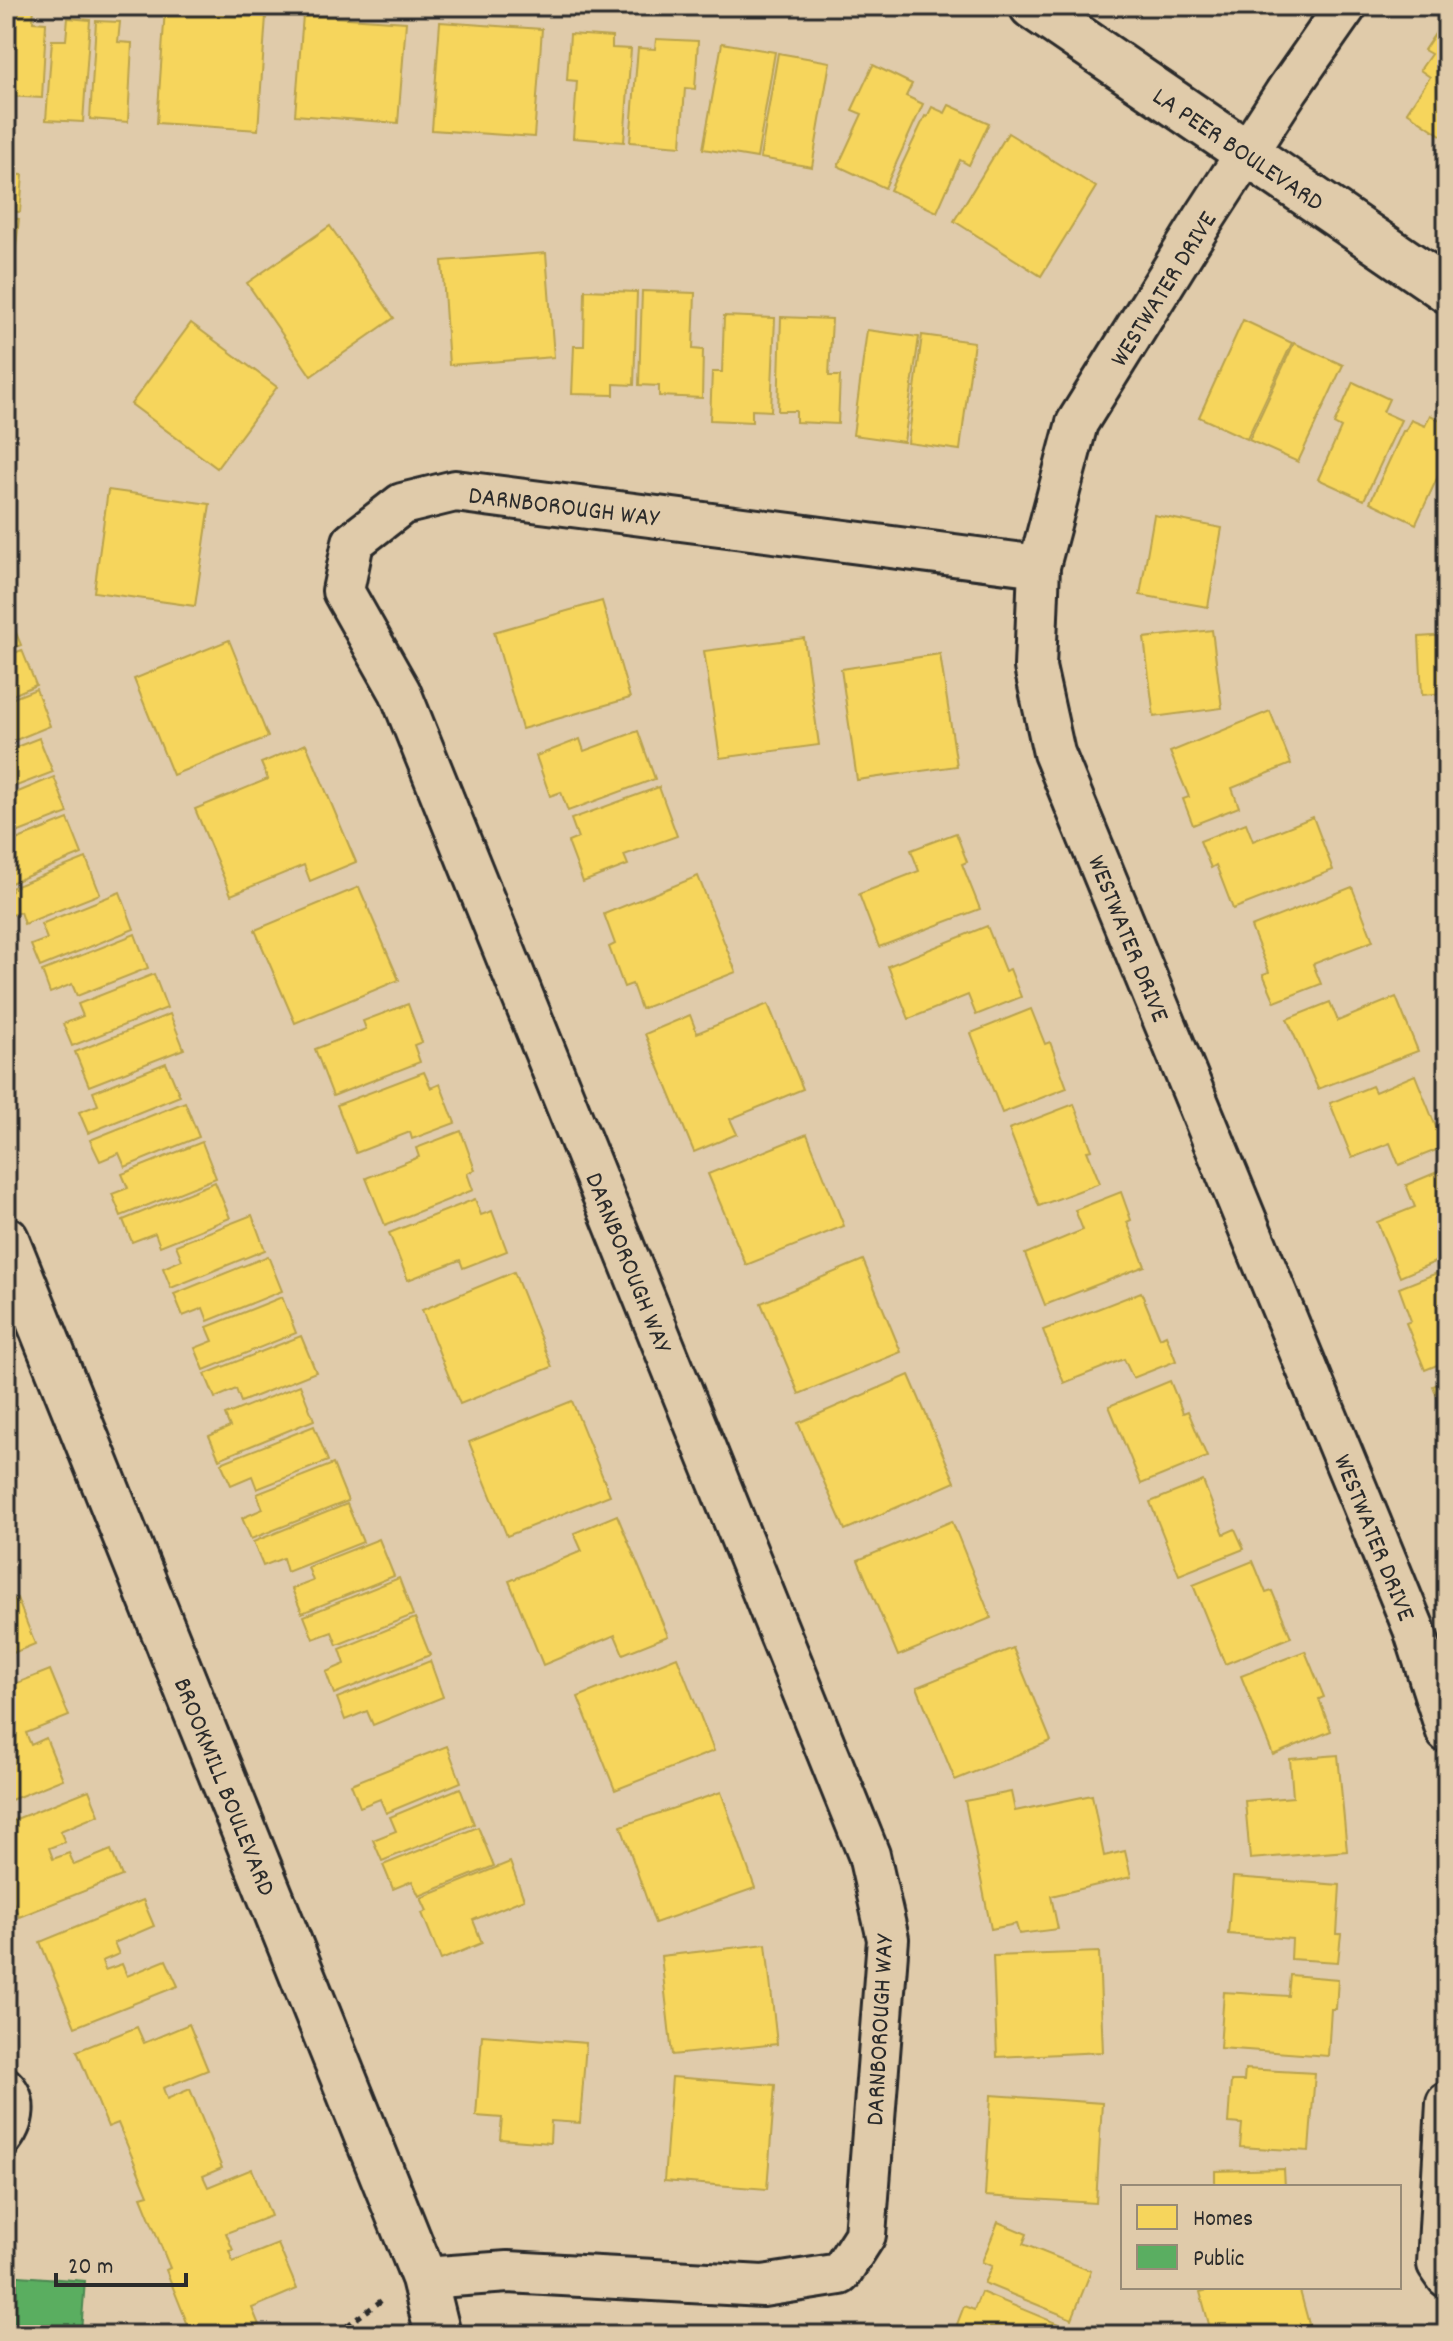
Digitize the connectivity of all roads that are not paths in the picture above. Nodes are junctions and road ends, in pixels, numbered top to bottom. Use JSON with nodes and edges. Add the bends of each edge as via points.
{"nodes":[{"id":1,"x":1032,"y":6,"type":"edge"},
{"id":2,"x":1346,"y":6,"type":"edge"},
{"id":3,"x":1248,"y":154,"type":"junction"},
{"id":4,"x":1447,"y":290,"type":"edge"},
{"id":5,"x":1039,"y":566,"type":"junction"},
{"id":6,"x":6,"y":1239,"type":"edge"},
{"id":7,"x":1447,"y":1732,"type":"edge"},
{"id":8,"x":6,"y":2076,"type":"edge"},
{"id":9,"x":1447,"y":2103,"type":"edge"},
{"id":10,"x":6,"y":2148,"type":"edge"},
{"id":11,"x":1447,"y":2277,"type":"edge"},
{"id":12,"x":424,"y":2278,"type":"junction"},
{"id":13,"x":438,"y":2335,"type":"edge"}],
"edges":[{"from":1,"to":3,"type":"street","name":"LA PEER BOULEVARD"},
{"from":2,"to":3,"type":"street","name":"WESTWATER DRIVE"},
{"from":3,"to":4,"type":"street","name":"LA PEER BOULEVARD"},
{"from":3,"to":5,"type":"street","name":"WESTWATER DRIVE","via":[[1077,423]]},
{"from":5,"to":7,"type":"street","name":"WESTWATER DRIVE","via":[[1035,667],[1054,753],[1414,1629]]},
{"from":5,"to":12,"type":"street","name":"DARNBOROUGH WAY","via":[[455,491],[402,504],[353,542],[343,591],[400,692],[869,1855],[888,1939],[865,2235],[840,2274],[763,2286],[508,2272]]},
{"from":6,"to":12,"type":"street","name":"BROOKMILL BOULEVARD"},
{"from":8,"to":10,"type":"lane","via":[[19,2092],[23,2121]]},
{"from":9,"to":11,"type":"street","via":[[1438,2264]]},
{"from":12,"to":13,"type":"street","name":"BROOKMILL BOULEVARD"}]}
